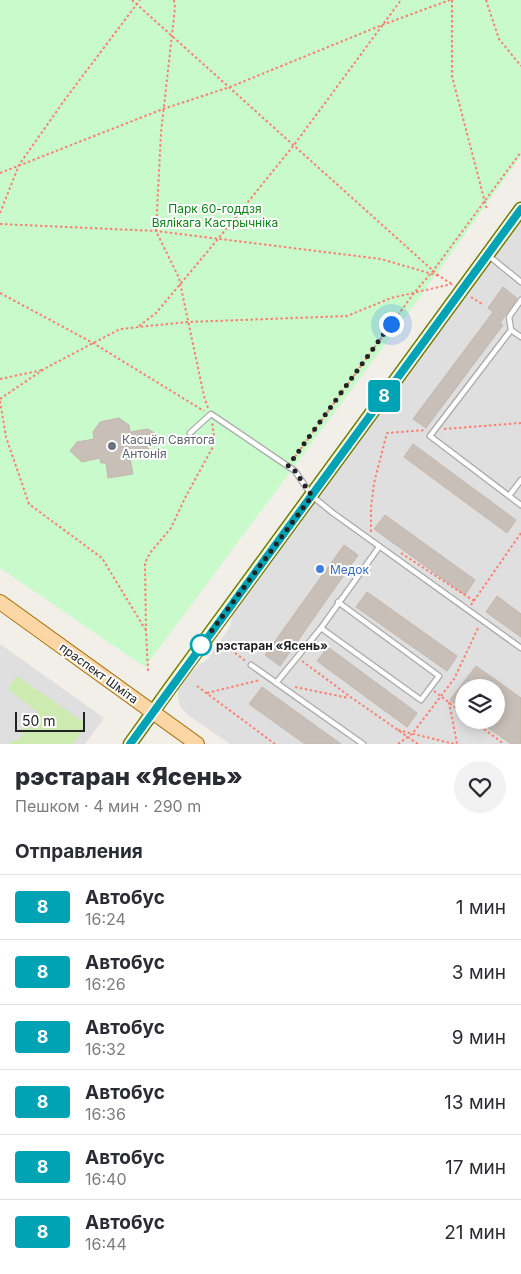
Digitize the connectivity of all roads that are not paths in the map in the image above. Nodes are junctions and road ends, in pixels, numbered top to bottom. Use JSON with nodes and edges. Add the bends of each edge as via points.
{"nodes":[{"id":1,"x":521,"y":209,"type":"edge"},
{"id":2,"x":488,"y":254,"type":"junction"},
{"id":3,"x":521,"y":282,"type":"edge"},
{"id":4,"x":521,"y":300,"type":"edge"},
{"id":5,"x":511,"y":330,"type":"junction"},
{"id":6,"x":521,"y":337,"type":"edge"},
{"id":7,"x":190,"y":433,"type":"dead end"},
{"id":8,"x":521,"y":480,"type":"edge"},
{"id":9,"x":312,"y":496,"type":"junction"},
{"id":10,"x":508,"y":496,"type":"junction"},
{"id":11,"x":521,"y":505,"type":"edge"},
{"id":12,"x":379,"y":547,"type":"junction"},
{"id":13,"x":0,"y":602,"type":"edge"},
{"id":14,"x":338,"y":602,"type":"junction"},
{"id":15,"x":321,"y":628,"type":"junction"},
{"id":16,"x":521,"y":648,"type":"edge"},
{"id":17,"x":251,"y":665,"type":"road end"},
{"id":18,"x":276,"y":683,"type":"junction"},
{"id":19,"x":153,"y":712,"type":"junction"},
{"id":20,"x":130,"y":744,"type":"edge"},
{"id":21,"x":197,"y":744,"type":"edge"},
{"id":22,"x":364,"y":744,"type":"edge"}],
"edges":[{"from":1,"to":2,"type":"main road"},
{"from":2,"to":3,"type":"lane"},
{"from":2,"to":9,"type":"main road"},
{"from":4,"to":5,"type":"lane","via":[[509,317]]},
{"from":5,"to":6,"type":"lane"},
{"from":5,"to":10,"type":"lane","via":[[430,436]]},
{"from":7,"to":9,"type":"lane","via":[[211,414],[295,471]]},
{"from":8,"to":10,"type":"lane"},
{"from":9,"to":12,"type":"lane"},
{"from":9,"to":19,"type":"main road"},
{"from":10,"to":11,"type":"lane"},
{"from":12,"to":14,"type":"lane"},
{"from":12,"to":16,"type":"lane"},
{"from":13,"to":19,"type":"main road","name":"праспект Шміта"},
{"from":14,"to":15,"type":"lane"},
{"from":14,"to":15,"type":"lane","via":[[439,676],[421,700]]},
{"from":15,"to":18,"type":"lane"},
{"from":17,"to":18,"type":"lane"},
{"from":18,"to":22,"type":"lane"},
{"from":19,"to":20,"type":"main road"},
{"from":19,"to":21,"type":"main road","name":"праспект Шміта"}]}
